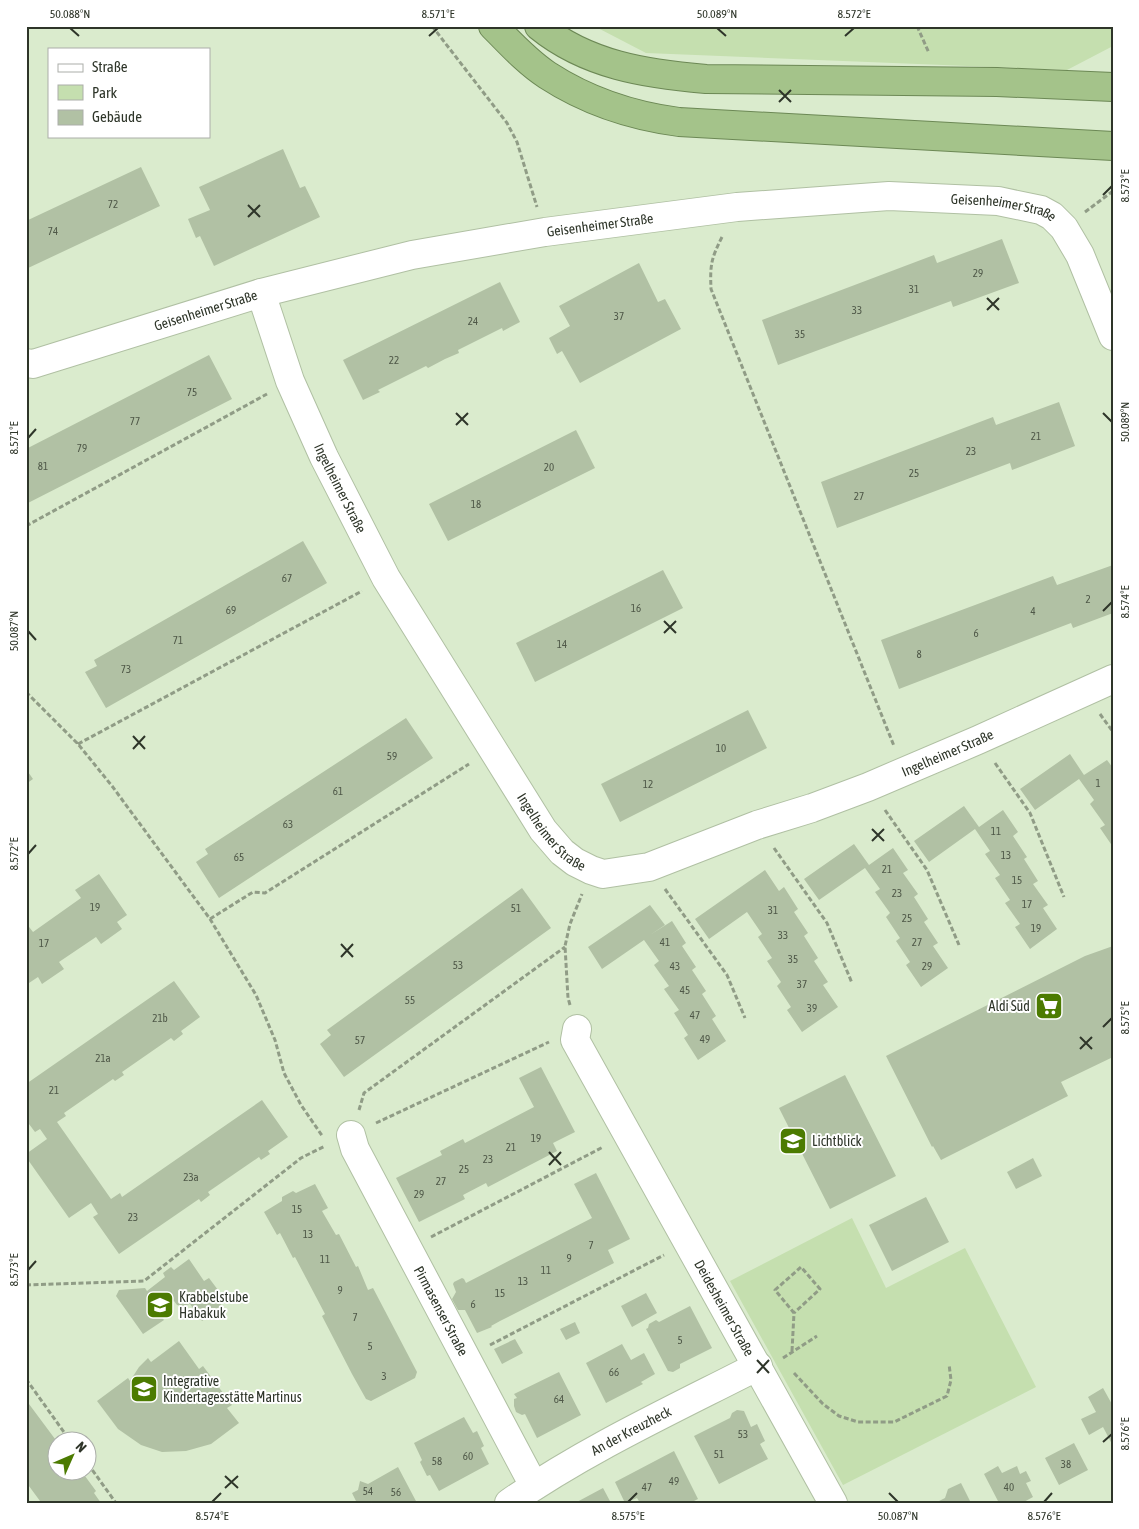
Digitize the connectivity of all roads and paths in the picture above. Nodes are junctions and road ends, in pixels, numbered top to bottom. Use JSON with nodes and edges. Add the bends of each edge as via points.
{"nodes":[{"id":1,"x":432,"y":26,"type":"edge"},
{"id":2,"x":493,"y":26,"type":"edge"},
{"id":3,"x":539,"y":26,"type":"edge"},
{"id":4,"x":1113,"y":87,"type":"edge"},
{"id":5,"x":1113,"y":146,"type":"edge"},
{"id":6,"x":1113,"y":191,"type":"edge"},
{"id":7,"x":737,"y":207,"type":"junction"},
{"id":8,"x":1064,"y":228,"type":"junction"},
{"id":9,"x":545,"y":232,"type":"junction"},
{"id":10,"x":261,"y":293,"type":"junction"},
{"id":11,"x":1113,"y":336,"type":"edge"},
{"id":12,"x":26,"y":363,"type":"edge"},
{"id":13,"x":290,"y":381,"type":"junction"},
{"id":14,"x":26,"y":526,"type":"edge"},
{"id":15,"x":386,"y":578,"type":"junction"},
{"id":16,"x":1113,"y":679,"type":"edge"},
{"id":17,"x":26,"y":692,"type":"edge"},
{"id":18,"x":978,"y":740,"type":"junction"},
{"id":19,"x":78,"y":744,"type":"junction"},
{"id":20,"x":493,"y":748,"type":"junction"},
{"id":21,"x":904,"y":772,"type":"junction"},
{"id":22,"x":868,"y":786,"type":"junction"},
{"id":23,"x":757,"y":825,"type":"junction"},
{"id":24,"x":649,"y":867,"type":"junction"},
{"id":25,"x":1064,"y":897,"type":"dead end"},
{"id":26,"x":210,"y":919,"type":"junction"},
{"id":27,"x":959,"y":945,"type":"dead end"},
{"id":28,"x":565,"y":946,"type":"dead end"},
{"id":29,"x":852,"y":983,"type":"dead end"},
{"id":30,"x":745,"y":1018,"type":"dead end"},
{"id":31,"x":577,"y":1029,"type":"dead end"},
{"id":32,"x":628,"y":1134,"type":"junction"},
{"id":33,"x":339,"y":1140,"type":"junction"},
{"id":34,"x":689,"y":1242,"type":"junction"},
{"id":35,"x":408,"y":1248,"type":"junction"},
{"id":36,"x":794,"y":1313,"type":"junction"},
{"id":37,"x":817,"y":1336,"type":"dead end"},
{"id":38,"x":792,"y":1351,"type":"junction"},
{"id":39,"x":465,"y":1358,"type":"junction"},
{"id":40,"x":949,"y":1364,"type":"dead end"},
{"id":41,"x":758,"y":1366,"type":"junction"},
{"id":42,"x":787,"y":1366,"type":"dead end"},
{"id":43,"x":793,"y":1372,"type":"dead end"},
{"id":44,"x":26,"y":1379,"type":"edge"},
{"id":45,"x":64,"y":1432,"type":"edge"},
{"id":46,"x":98,"y":1478,"type":"edge"},
{"id":47,"x":534,"y":1486,"type":"junction"},
{"id":48,"x":116,"y":1503,"type":"edge"},
{"id":49,"x":509,"y":1503,"type":"edge"},
{"id":50,"x":833,"y":1503,"type":"edge"}],
"edges":[{"from":1,"to":9,"type":"path","via":[[510,129]]},
{"from":2,"to":5,"type":"highway","via":[[523,56],[572,90],[628,113],[654,119]]},
{"from":3,"to":4,"type":"highway","via":[[552,37],[599,60],[662,75],[706,79],[997,82]]},
{"from":6,"to":8,"type":"path"},
{"from":7,"to":8,"type":"street","name":"Geisenheimer Straße","via":[[889,196],[998,200],[1042,210]]},
{"from":7,"to":9,"type":"street","name":"Geisenheimer Straße"},
{"from":7,"to":21,"type":"path","via":[[713,255],[711,289]]},
{"from":8,"to":11,"type":"street","name":"Geisenheimer Straße","via":[[1080,255]]},
{"from":9,"to":10,"type":"street","name":"Geisenheimer Straße","via":[[412,256]]},
{"from":10,"to":12,"type":"street","name":"Geisenheimer Straße","via":[[33,364]]},
{"from":10,"to":13,"type":"street","name":"Ingelheimer Straße"},
{"from":13,"to":14,"type":"path"},
{"from":13,"to":15,"type":"street","name":"Ingelheimer Straße","via":[[324,457]]},
{"from":15,"to":19,"type":"path"},
{"from":15,"to":20,"type":"street","name":"Ingelheimer Straße"},
{"from":16,"to":18,"type":"street","name":"Ingelheimer Straße"},
{"from":17,"to":19,"type":"path"},
{"from":18,"to":21,"type":"street","name":"Ingelheimer Straße"},
{"from":18,"to":25,"type":"path","via":[[1030,813]]},
{"from":19,"to":26,"type":"path"},
{"from":20,"to":24,"type":"street","name":"Ingelheimer Straße","via":[[543,830],[575,862],[603,874]]},
{"from":20,"to":26,"type":"path","via":[[265,893],[253,892]]},
{"from":21,"to":22,"type":"street","name":"Ingelheimer Straße"},
{"from":22,"to":23,"type":"street","name":"Ingelheimer Straße"},
{"from":22,"to":27,"type":"path","via":[[927,870]]},
{"from":23,"to":24,"type":"street","name":"Ingelheimer Straße"},
{"from":23,"to":29,"type":"path","via":[[827,922]]},
{"from":24,"to":30,"type":"path","via":[[727,975]]},
{"from":26,"to":33,"type":"path","via":[[256,995],[275,1040],[284,1073],[301,1105]]},
{"from":28,"to":33,"type":"path","via":[[364,1093]]},
{"from":31,"to":32,"type":"street","name":"Deidesheimer Straße","via":[[575,1040]]},
{"from":32,"to":34,"type":"street","name":"Deidesheimer Straße"},
{"from":32,"to":35,"type":"path"},
{"from":33,"to":35,"type":"street","name":"Pirmasenser Straße","via":[[355,1150]]},
{"from":34,"to":39,"type":"path"},
{"from":34,"to":41,"type":"street","name":"Deidesheimer Straße"},
{"from":35,"to":39,"type":"street","name":"Pirmasenser Straße"},
{"from":36,"to":36,"type":"path","via":[[775,1290],[801,1267],[820,1290]]},
{"from":36,"to":38,"type":"path"},
{"from":37,"to":38,"type":"path"},
{"from":38,"to":42,"type":"path","via":[[782,1359]]},
{"from":39,"to":47,"type":"street","name":"Pirmasenser Straße"},
{"from":40,"to":43,"type":"path","via":[[951,1380],[947,1396],[894,1422],[858,1422],[840,1416],[823,1404]]},
{"from":41,"to":47,"type":"street","name":"An der Kreuzheck","via":[[633,1430]]},
{"from":41,"to":50,"type":"street","name":"Deidesheimer Straße"},
{"from":44,"to":45,"type":"path"},
{"from":46,"to":48,"type":"path"},
{"from":47,"to":49,"type":"street","name":"An der Kreuzheck"}]}
